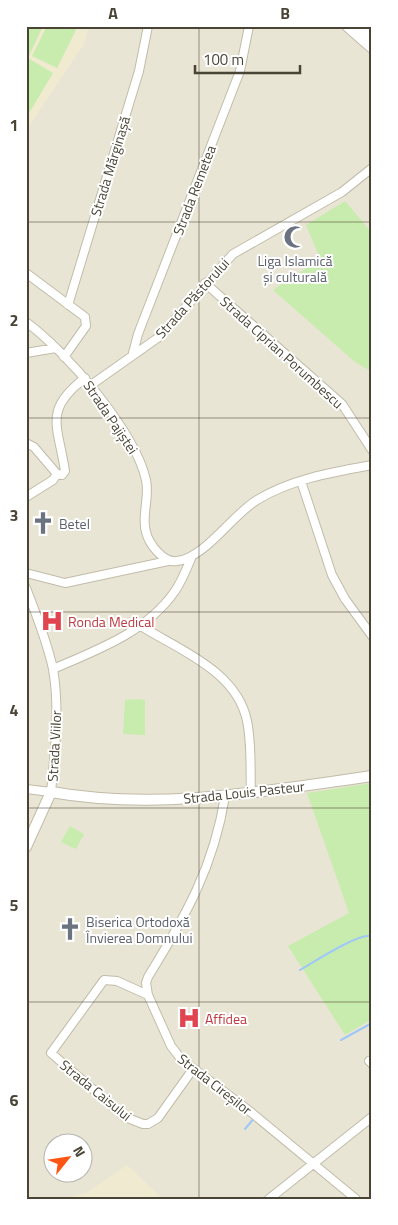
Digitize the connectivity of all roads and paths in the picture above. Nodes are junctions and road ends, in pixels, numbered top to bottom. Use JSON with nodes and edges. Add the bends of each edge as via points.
{"nodes":[{"id":1,"x":148,"y":26,"type":"edge"},
{"id":2,"x":249,"y":26,"type":"edge"},
{"id":3,"x":347,"y":26,"type":"edge"},
{"id":4,"x":359,"y":26,"type":"edge"},
{"id":5,"x":372,"y":37,"type":"edge"},
{"id":6,"x":372,"y":48,"type":"edge"},
{"id":7,"x":372,"y":168,"type":"edge"},
{"id":8,"x":26,"y":273,"type":"edge"},
{"id":9,"x":205,"y":283,"type":"junction"},
{"id":10,"x":68,"y":305,"type":"junction"},
{"id":11,"x":26,"y":322,"type":"edge"},
{"id":12,"x":56,"y":348,"type":"junction"},
{"id":13,"x":26,"y":353,"type":"edge"},
{"id":14,"x":134,"y":353,"type":"junction"},
{"id":15,"x":64,"y":356,"type":"junction"},
{"id":16,"x":85,"y":378,"type":"junction"},
{"id":17,"x":91,"y":384,"type":"junction"},
{"id":18,"x":26,"y":443,"type":"edge"},
{"id":19,"x":372,"y":450,"type":"edge"},
{"id":20,"x":372,"y":465,"type":"edge"},
{"id":21,"x":57,"y":474,"type":"junction"},
{"id":22,"x":301,"y":481,"type":"junction"},
{"id":23,"x":26,"y":497,"type":"edge"},
{"id":24,"x":192,"y":556,"type":"junction"},
{"id":25,"x":168,"y":561,"type":"junction"},
{"id":26,"x":26,"y":573,"type":"edge"},
{"id":27,"x":26,"y":588,"type":"edge"},
{"id":28,"x":141,"y":626,"type":"junction"},
{"id":29,"x":372,"y":636,"type":"edge"},
{"id":30,"x":52,"y":669,"type":"junction"},
{"id":31,"x":372,"y":776,"type":"edge"},
{"id":32,"x":26,"y":789,"type":"edge"},
{"id":33,"x":51,"y":792,"type":"junction"},
{"id":34,"x":250,"y":794,"type":"junction"},
{"id":35,"x":225,"y":796,"type":"junction"},
{"id":36,"x":26,"y":847,"type":"edge"},
{"id":37,"x":148,"y":995,"type":"junction"},
{"id":38,"x":193,"y":1069,"type":"junction"},
{"id":39,"x":372,"y":1117,"type":"edge"},
{"id":40,"x":314,"y":1162,"type":"junction"},
{"id":41,"x":269,"y":1199,"type":"edge"},
{"id":42,"x":356,"y":1199,"type":"edge"}],
"edges":[{"from":1,"to":10,"type":"street","name":"Strada Mărginașă","via":[[139,71]]},
{"from":2,"to":14,"type":"street","name":"Strada Remetea","via":[[240,71],[138,334]]},
{"from":3,"to":6,"type":"street"},
{"from":4,"to":5,"type":"street"},
{"from":7,"to":9,"type":"street","name":"Strada Păstorului","via":[[342,192],[240,249]]},
{"from":8,"to":10,"type":"street"},
{"from":9,"to":14,"type":"street","name":"Strada Păstorului","via":[[159,337]]},
{"from":9,"to":19,"type":"street","name":"Strada Ciprian Porumbescu","via":[[342,404]]},
{"from":10,"to":15,"type":"street","via":[[85,317],[86,323]]},
{"from":11,"to":12,"type":"street","name":"Strada Pajiștei"},
{"from":12,"to":13,"type":"street"},
{"from":12,"to":15,"type":"street","name":"Strada Pajiștei"},
{"from":14,"to":17,"type":"street","name":"Strada Păstorului"},
{"from":15,"to":16,"type":"street","name":"Strada Pajiștei"},
{"from":16,"to":17,"type":"street","name":"Strada Pajiștei"},
{"from":16,"to":21,"type":"street","via":[[63,397],[57,412],[66,471],[62,475]]},
{"from":17,"to":25,"type":"street","name":"Strada Pajiștei","via":[[138,457],[146,479],[146,532]]},
{"from":18,"to":21,"type":"street","via":[[34,447]]},
{"from":20,"to":22,"type":"street"},
{"from":21,"to":23,"type":"street","via":[[54,480]]},
{"from":22,"to":24,"type":"street","via":[[252,503]]},
{"from":22,"to":29,"type":"street","via":[[332,575]]},
{"from":24,"to":25,"type":"street"},
{"from":24,"to":28,"type":"street","via":[[176,590]]},
{"from":25,"to":26,"type":"street","via":[[65,583]]},
{"from":27,"to":30,"type":"street","name":"Strada Viilor"},
{"from":28,"to":30,"type":"street","via":[[99,650]]},
{"from":28,"to":34,"type":"street","via":[[205,664],[238,698],[248,729]]},
{"from":30,"to":33,"type":"street","name":"Strada Viilor","via":[[57,720]]},
{"from":31,"to":34,"type":"street","name":"Strada Louis Pasteur"},
{"from":32,"to":33,"type":"street","name":"Strada Louis Pasteur"},
{"from":33,"to":35,"type":"street","name":"Strada Louis Pasteur","via":[[131,800]]},
{"from":33,"to":36,"type":"street","name":"Strada Viilor"},
{"from":34,"to":35,"type":"street","name":"Strada Louis Pasteur"},
{"from":35,"to":37,"type":"street","via":[[218,833],[203,878],[188,912],[148,977]]},
{"from":37,"to":38,"type":"street","name":"Strada Cireșilor","via":[[171,1046]]},
{"from":37,"to":38,"type":"street","name":"Strada Caisului","via":[[116,981],[104,980],[51,1053],[125,1117],[143,1124],[158,1118]]},
{"from":38,"to":40,"type":"street","name":"Strada Cireșilor"},
{"from":39,"to":40,"type":"street"},
{"from":40,"to":41,"type":"street"},
{"from":40,"to":42,"type":"street","name":"Strada Cireșilor"}]}
